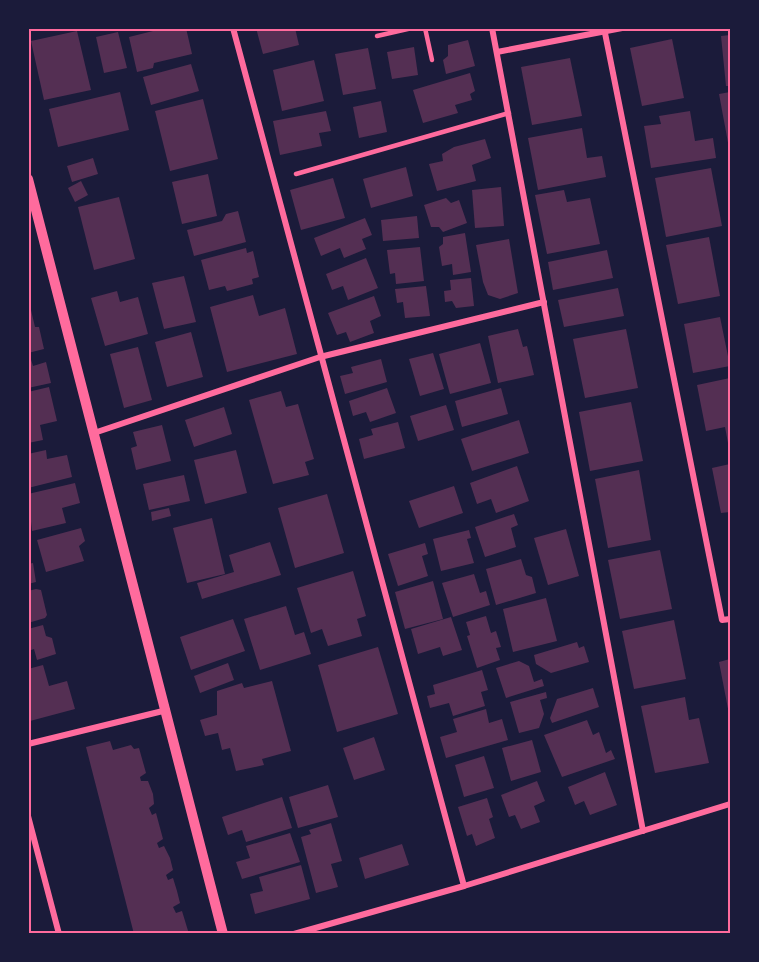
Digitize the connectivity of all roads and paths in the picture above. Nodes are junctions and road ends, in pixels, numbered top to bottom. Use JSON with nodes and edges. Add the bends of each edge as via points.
{"nodes":[{"id":1,"x":233,"y":28,"type":"edge"},
{"id":2,"x":412,"y":28,"type":"edge"},
{"id":3,"x":425,"y":28,"type":"edge"},
{"id":4,"x":492,"y":28,"type":"edge"},
{"id":5,"x":622,"y":28,"type":"edge"},
{"id":6,"x":604,"y":30,"type":"edge"},
{"id":7,"x":377,"y":36,"type":"dead end"},
{"id":8,"x":497,"y":52,"type":"junction"},
{"id":9,"x":432,"y":60,"type":"dead end"},
{"id":10,"x":509,"y":112,"type":"junction"},
{"id":11,"x":296,"y":174,"type":"dead end"},
{"id":12,"x":28,"y":179,"type":"edge"},
{"id":13,"x":31,"y":197,"type":"edge"},
{"id":14,"x":544,"y":302,"type":"junction"},
{"id":15,"x":320,"y":357,"type":"junction"},
{"id":16,"x":94,"y":432,"type":"junction"},
{"id":17,"x":730,"y":619,"type":"edge"},
{"id":18,"x":167,"y":710,"type":"junction"},
{"id":19,"x":28,"y":744,"type":"edge"},
{"id":20,"x":730,"y":804,"type":"edge"},
{"id":21,"x":28,"y":816,"type":"edge"},
{"id":22,"x":643,"y":831,"type":"junction"},
{"id":23,"x":464,"y":886,"type":"junction"},
{"id":24,"x":59,"y":933,"type":"edge"},
{"id":25,"x":222,"y":933,"type":"edge"},
{"id":26,"x":294,"y":933,"type":"edge"}],
"edges":[{"from":1,"to":15,"type":"street"},
{"from":2,"to":7,"type":"lane"},
{"from":3,"to":9,"type":"lane"},
{"from":4,"to":8,"type":"street"},
{"from":5,"to":6,"type":"street"},
{"from":6,"to":8,"type":"street"},
{"from":6,"to":17,"type":"street","via":[[722,620]]},
{"from":8,"to":10,"type":"street"},
{"from":10,"to":11,"type":"lane"},
{"from":10,"to":14,"type":"street"},
{"from":12,"to":13,"type":"street"},
{"from":13,"to":16,"type":"street"},
{"from":14,"to":15,"type":"street"},
{"from":14,"to":22,"type":"street"},
{"from":15,"to":16,"type":"street"},
{"from":15,"to":23,"type":"street"},
{"from":16,"to":18,"type":"street"},
{"from":18,"to":19,"type":"street"},
{"from":18,"to":25,"type":"street"},
{"from":20,"to":22,"type":"street"},
{"from":21,"to":24,"type":"street"},
{"from":22,"to":23,"type":"street"},
{"from":23,"to":26,"type":"street"}]}
